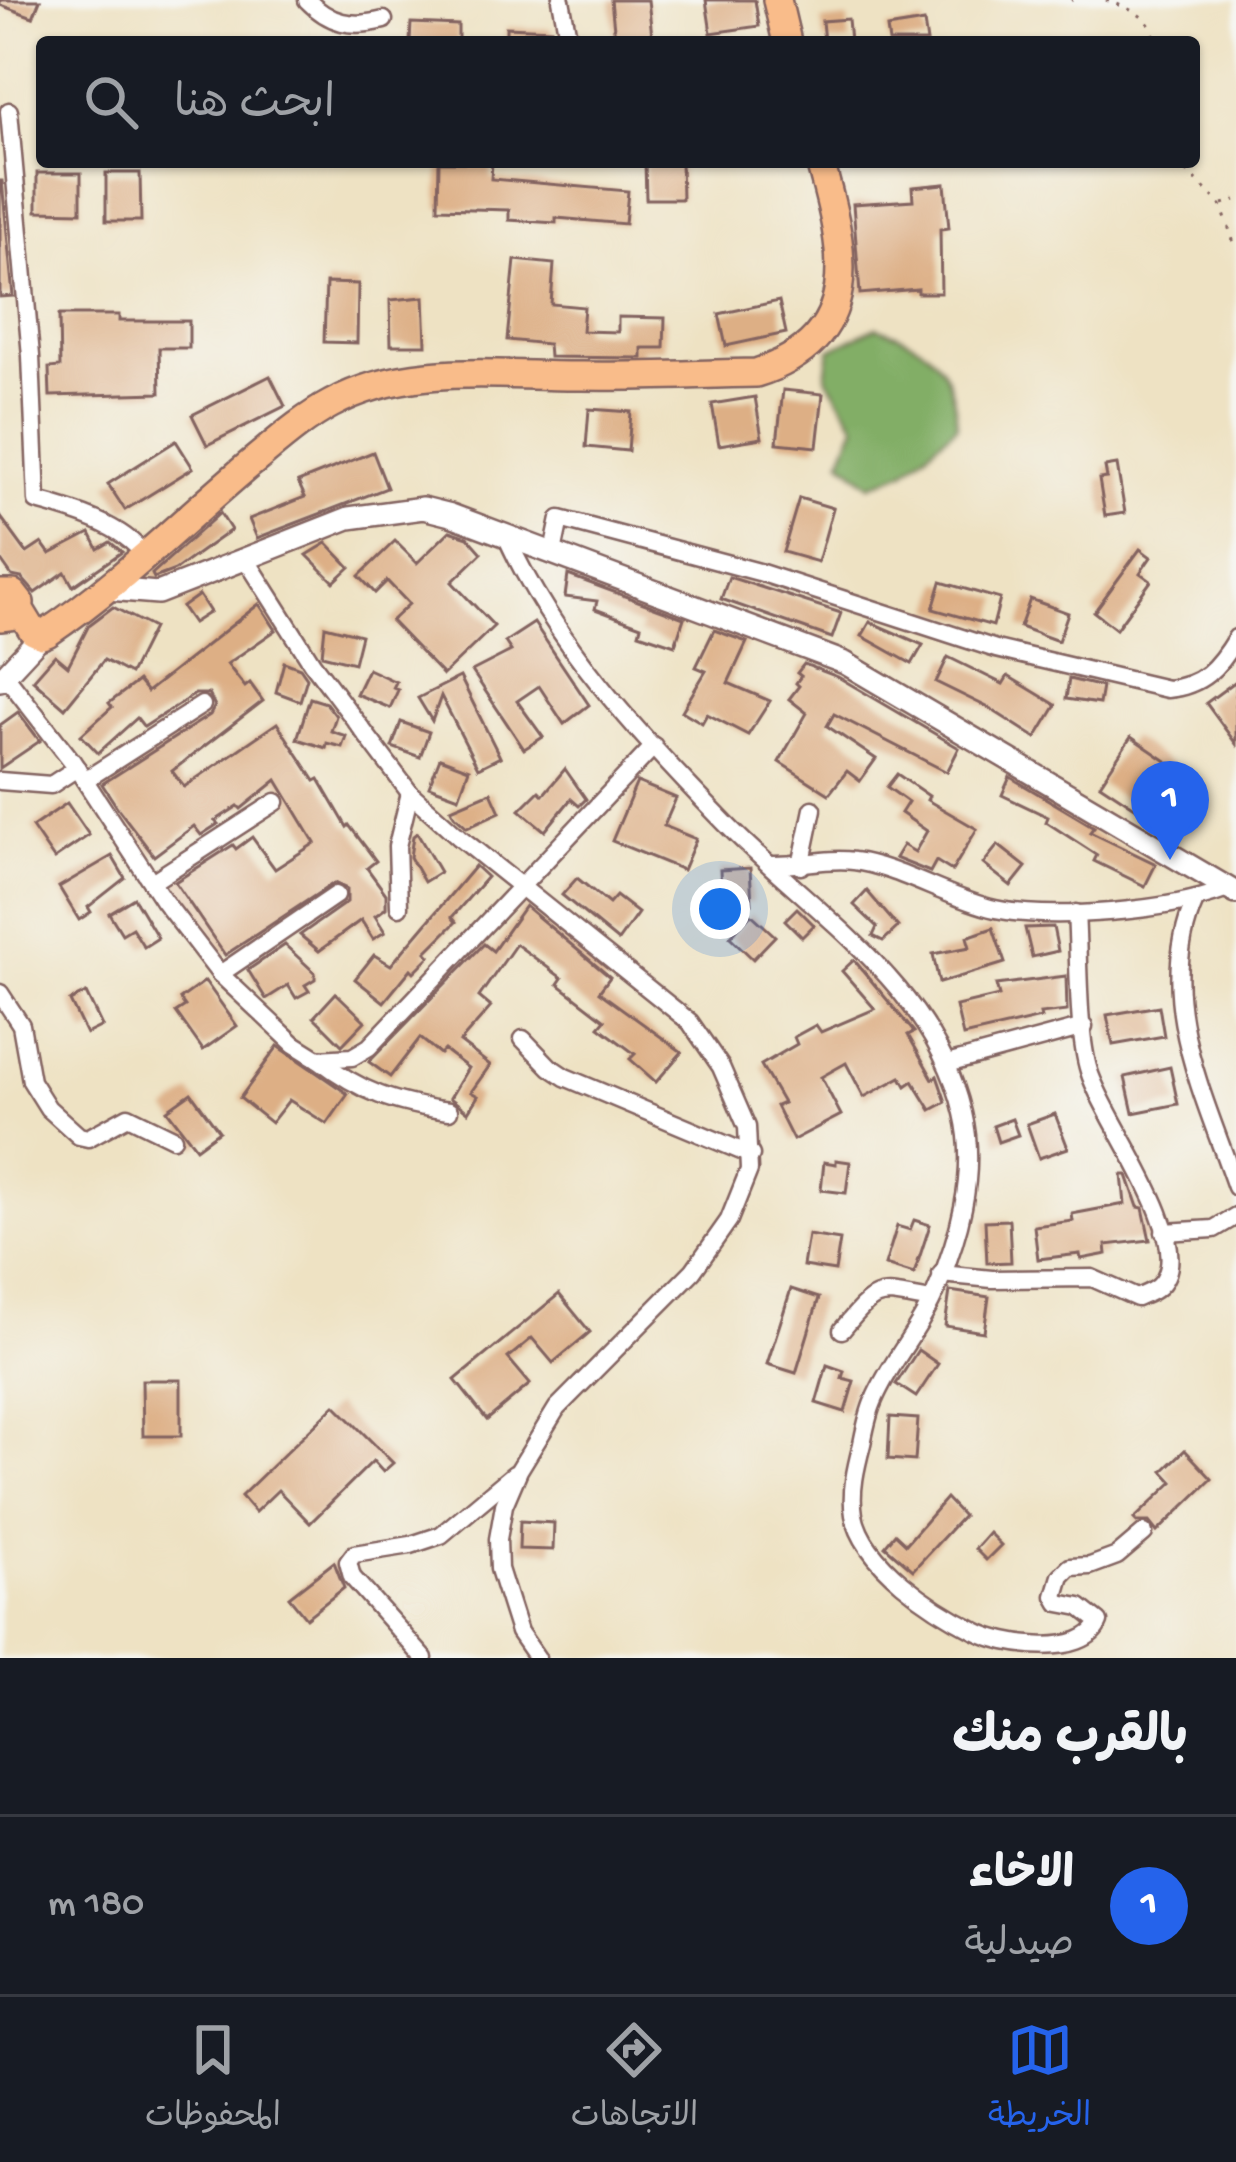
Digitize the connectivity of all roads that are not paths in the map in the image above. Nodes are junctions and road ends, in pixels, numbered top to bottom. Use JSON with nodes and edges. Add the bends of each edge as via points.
{"nodes":[{"id":1,"x":308,"y":0,"type":"edge"},
{"id":2,"x":561,"y":0,"type":"edge"},
{"id":3,"x":777,"y":0,"type":"edge"},
{"id":4,"x":384,"y":20,"type":"dead end"},
{"id":5,"x":568,"y":36,"type":"edge"},
{"id":6,"x":786,"y":36,"type":"edge"},
{"id":7,"x":9,"y":111,"type":"dead end"},
{"id":8,"x":821,"y":168,"type":"edge"},
{"id":9,"x":506,"y":536,"type":"junction"},
{"id":10,"x":553,"y":552,"type":"junction"},
{"id":11,"x":144,"y":555,"type":"junction"},
{"id":12,"x":246,"y":559,"type":"junction"},
{"id":13,"x":108,"y":589,"type":"junction"},
{"id":14,"x":4,"y":600,"type":"edge"},
{"id":15,"x":42,"y":635,"type":"junction"},
{"id":16,"x":1236,"y":638,"type":"edge"},
{"id":17,"x":3,"y":677,"type":"edge"},
{"id":18,"x":202,"y":705,"type":"dead end"},
{"id":19,"x":654,"y":746,"type":"junction"},
{"id":20,"x":81,"y":774,"type":"junction"},
{"id":21,"x":0,"y":781,"type":"edge"},
{"id":22,"x":410,"y":794,"type":"junction"},
{"id":23,"x":276,"y":802,"type":"dead end"},
{"id":24,"x":813,"y":809,"type":"dead end"},
{"id":25,"x":771,"y":865,"type":"junction"},
{"id":26,"x":801,"y":866,"type":"junction"},
{"id":27,"x":152,"y":882,"type":"junction"},
{"id":28,"x":523,"y":886,"type":"junction"},
{"id":29,"x":1231,"y":891,"type":"edge"},
{"id":30,"x":336,"y":895,"type":"dead end"},
{"id":31,"x":1195,"y":901,"type":"junction"},
{"id":32,"x":399,"y":908,"type":"dead end"},
{"id":33,"x":1076,"y":913,"type":"junction"},
{"id":34,"x":220,"y":974,"type":"junction"},
{"id":35,"x":0,"y":993,"type":"edge"},
{"id":36,"x":1084,"y":1027,"type":"junction"},
{"id":37,"x":524,"y":1039,"type":"dead end"},
{"id":38,"x":317,"y":1058,"type":"junction"},
{"id":39,"x":947,"y":1064,"type":"junction"},
{"id":40,"x":449,"y":1111,"type":"dead end"},
{"id":41,"x":173,"y":1138,"type":"dead end"},
{"id":42,"x":751,"y":1154,"type":"junction"},
{"id":43,"x":1236,"y":1187,"type":"edge"},
{"id":44,"x":1236,"y":1216,"type":"edge"},
{"id":45,"x":1164,"y":1232,"type":"junction"},
{"id":46,"x":941,"y":1274,"type":"junction"},
{"id":47,"x":932,"y":1301,"type":"junction"},
{"id":48,"x":842,"y":1330,"type":"dead end"},
{"id":49,"x":519,"y":1470,"type":"junction"},
{"id":50,"x":1144,"y":1533,"type":"dead end"},
{"id":51,"x":424,"y":1658,"type":"edge"},
{"id":52,"x":537,"y":1658,"type":"edge"}],
"edges":[{"from":1,"to":4,"type":"street","via":[[326,19],[361,26]]},
{"from":2,"to":5,"type":"street"},
{"from":3,"to":6,"type":"main road"},
{"from":7,"to":11,"type":"street","via":[[37,501],[88,519]]},
{"from":8,"to":11,"type":"main road","via":[[842,253],[841,285],[826,326],[782,364],[756,373],[477,373],[366,388],[302,422]]},
{"from":9,"to":10,"type":"street"},
{"from":9,"to":12,"type":"street","via":[[451,514],[390,510]]},
{"from":9,"to":19,"type":"street","via":[[568,644]]},
{"from":10,"to":16,"type":"street","via":[[560,519],[759,572],[995,649],[1167,688],[1192,687]]},
{"from":10,"to":29,"type":"street","via":[[845,663]]},
{"from":11,"to":13,"type":"main road"},
{"from":12,"to":13,"type":"street","via":[[158,593]]},
{"from":12,"to":22,"type":"street"},
{"from":13,"to":15,"type":"main road"},
{"from":14,"to":15,"type":"main road"},
{"from":15,"to":17,"type":"street"},
{"from":17,"to":20,"type":"street"},
{"from":18,"to":20,"type":"street"},
{"from":19,"to":25,"type":"street"},
{"from":19,"to":28,"type":"street"},
{"from":20,"to":21,"type":"street","via":[[51,785]]},
{"from":20,"to":27,"type":"street"},
{"from":22,"to":28,"type":"street"},
{"from":22,"to":32,"type":"street","via":[[397,846]]},
{"from":23,"to":27,"type":"street"},
{"from":24,"to":26,"type":"street"},
{"from":25,"to":26,"type":"street"},
{"from":25,"to":39,"type":"street","via":[[892,980]]},
{"from":26,"to":33,"type":"street","via":[[851,860],[998,910]]},
{"from":27,"to":34,"type":"street"},
{"from":28,"to":38,"type":"street","via":[[369,1047],[352,1057]]},
{"from":28,"to":42,"type":"street","via":[[689,1022],[721,1067]]},
{"from":29,"to":31,"type":"street"},
{"from":30,"to":34,"type":"street"},
{"from":31,"to":33,"type":"street"},
{"from":31,"to":43,"type":"street","via":[[1179,954],[1179,1004]]},
{"from":33,"to":36,"type":"street"},
{"from":34,"to":38,"type":"street"},
{"from":35,"to":41,"type":"street","via":[[21,1025],[31,1081],[79,1136],[128,1116]]},
{"from":36,"to":39,"type":"street"},
{"from":36,"to":45,"type":"street","via":[[1094,1087]]},
{"from":37,"to":42,"type":"street","via":[[566,1077]]},
{"from":38,"to":40,"type":"street","via":[[386,1099]]},
{"from":39,"to":46,"type":"street","via":[[964,1116],[967,1192]]},
{"from":42,"to":49,"type":"street","via":[[713,1245],[574,1388]]},
{"from":44,"to":45,"type":"street","via":[[1214,1229]]},
{"from":45,"to":46,"type":"street","via":[[1164,1282],[1137,1298],[1092,1278]]},
{"from":46,"to":47,"type":"street"},
{"from":47,"to":48,"type":"street","via":[[881,1292]]},
{"from":47,"to":50,"type":"street","via":[[873,1401],[853,1482],[854,1518],[866,1545],[902,1583],[962,1624],[991,1639],[1043,1647],[1081,1642],[1100,1622],[1059,1603],[1061,1576],[1117,1556]]},
{"from":49,"to":51,"type":"street","via":[[441,1535],[354,1554],[348,1562],[352,1577]]},
{"from":49,"to":52,"type":"street","via":[[504,1505],[499,1569],[519,1632]]}]}
